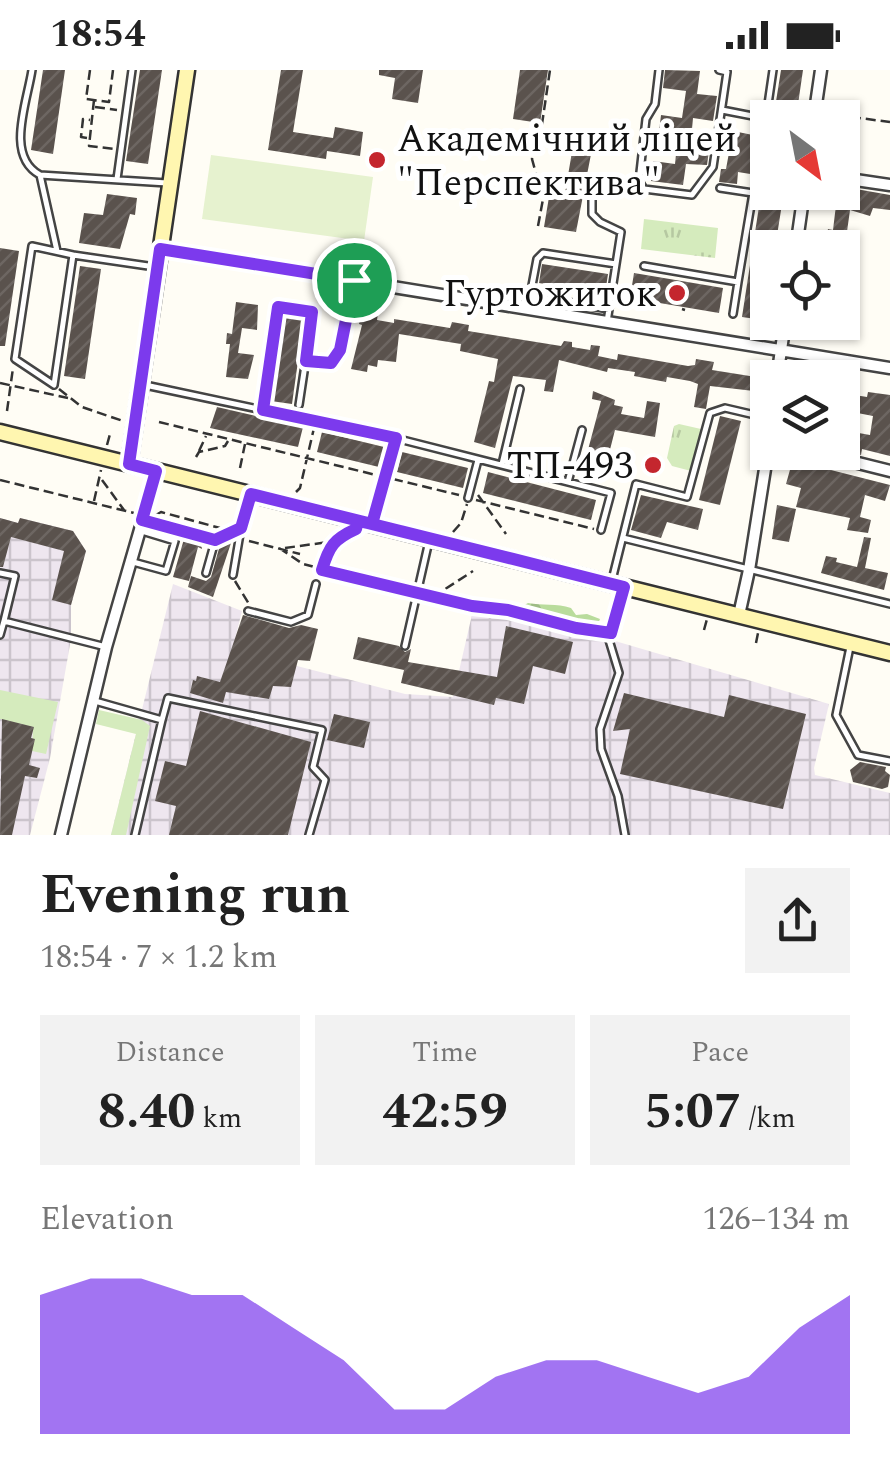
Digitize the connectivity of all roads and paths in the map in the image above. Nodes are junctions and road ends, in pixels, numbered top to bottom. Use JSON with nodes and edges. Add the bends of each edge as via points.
{"nodes":[{"id":1,"x":32,"y":70,"type":"edge"},
{"id":2,"x":90,"y":70,"type":"edge"},
{"id":3,"x":113,"y":70,"type":"edge"},
{"id":4,"x":132,"y":70,"type":"edge"},
{"id":5,"x":186,"y":70,"type":"edge"},
{"id":6,"x":550,"y":70,"type":"edge"},
{"id":7,"x":659,"y":70,"type":"edge"},
{"id":8,"x":719,"y":70,"type":"edge"},
{"id":9,"x":773,"y":70,"type":"edge"},
{"id":10,"x":821,"y":70,"type":"edge"},
{"id":11,"x":94,"y":100,"type":"junction"},
{"id":12,"x":769,"y":100,"type":"edge"},
{"id":13,"x":817,"y":100,"type":"edge"},
{"id":14,"x":94,"y":107,"type":"junction"},
{"id":15,"x":722,"y":110,"type":"junction"},
{"id":16,"x":126,"y":111,"type":"junction"},
{"id":17,"x":750,"y":116,"type":"edge"},
{"id":18,"x":860,"y":118,"type":"edge"},
{"id":19,"x":92,"y":120,"type":"junction"},
{"id":20,"x":890,"y":122,"type":"edge"},
{"id":21,"x":90,"y":138,"type":"junction"},
{"id":22,"x":121,"y":149,"type":"junction"},
{"id":23,"x":40,"y":176,"type":"junction"},
{"id":24,"x":117,"y":180,"type":"junction"},
{"id":25,"x":860,"y":181,"type":"edge"},
{"id":26,"x":170,"y":183,"type":"junction"},
{"id":27,"x":890,"y":185,"type":"edge"},
{"id":28,"x":720,"y":188,"type":"dead end"},
{"id":29,"x":750,"y":193,"type":"edge"},
{"id":30,"x":592,"y":194,"type":"dead end"},
{"id":31,"x":750,"y":210,"type":"edge"},
{"id":32,"x":538,"y":226,"type":"dead end"},
{"id":33,"x":160,"y":249,"type":"junction"},
{"id":34,"x":57,"y":252,"type":"junction"},
{"id":35,"x":73,"y":256,"type":"junction"},
{"id":36,"x":616,"y":264,"type":"junction"},
{"id":37,"x":644,"y":266,"type":"dead end"},
{"id":38,"x":158,"y":267,"type":"junction"},
{"id":39,"x":354,"y":280,"type":"junction"},
{"id":40,"x":738,"y":282,"type":"junction"},
{"id":41,"x":530,"y":296,"type":"junction"},
{"id":42,"x":629,"y":300,"type":"dead end"},
{"id":43,"x":528,"y":309,"type":"junction"},
{"id":44,"x":609,"y":313,"type":"junction"},
{"id":45,"x":733,"y":314,"type":"dead end"},
{"id":46,"x":782,"y":340,"type":"edge"},
{"id":47,"x":781,"y":350,"type":"junction"},
{"id":48,"x":14,"y":359,"type":"junction"},
{"id":49,"x":780,"y":360,"type":"edge"},
{"id":50,"x":306,"y":361,"type":"junction"},
{"id":51,"x":890,"y":368,"type":"edge"},
{"id":52,"x":0,"y":383,"type":"edge"},
{"id":53,"x":142,"y":384,"type":"junction"},
{"id":54,"x":54,"y":385,"type":"junction"},
{"id":55,"x":11,"y":386,"type":"junction"},
{"id":56,"x":520,"y":390,"type":"dead end"},
{"id":57,"x":70,"y":398,"type":"junction"},
{"id":58,"x":300,"y":405,"type":"dead end"},
{"id":59,"x":263,"y":410,"type":"junction"},
{"id":60,"x":7,"y":412,"type":"dead end"},
{"id":61,"x":750,"y":414,"type":"edge"},
{"id":62,"x":315,"y":422,"type":"junction"},
{"id":63,"x":131,"y":423,"type":"dead end"},
{"id":64,"x":582,"y":430,"type":"dead end"},
{"id":65,"x":0,"y":432,"type":"edge"},
{"id":66,"x":110,"y":434,"type":"dead end"},
{"id":67,"x":207,"y":434,"type":"dead end"},
{"id":68,"x":396,"y":438,"type":"junction"},
{"id":69,"x":228,"y":440,"type":"dead end"},
{"id":70,"x":246,"y":443,"type":"dead end"},
{"id":71,"x":107,"y":445,"type":"dead end"},
{"id":72,"x":478,"y":460,"type":"junction"},
{"id":73,"x":129,"y":464,"type":"junction"},
{"id":74,"x":860,"y":464,"type":"edge"},
{"id":75,"x":502,"y":466,"type":"junction"},
{"id":76,"x":102,"y":468,"type":"dead end"},
{"id":77,"x":240,"y":468,"type":"dead end"},
{"id":78,"x":765,"y":470,"type":"edge"},
{"id":79,"x":156,"y":471,"type":"junction"},
{"id":80,"x":890,"y":471,"type":"edge"},
{"id":81,"x":102,"y":480,"type":"dead end"},
{"id":82,"x":568,"y":482,"type":"junction"},
{"id":83,"x":301,"y":483,"type":"dead end"},
{"id":84,"x":472,"y":486,"type":"junction"},
{"id":85,"x":251,"y":494,"type":"junction"},
{"id":86,"x":468,"y":498,"type":"joint"},
{"id":87,"x":93,"y":503,"type":"dead end"},
{"id":88,"x":125,"y":511,"type":"dead end"},
{"id":89,"x":365,"y":523,"type":"junction"},
{"id":90,"x":461,"y":523,"type":"dead end"},
{"id":91,"x":140,"y":525,"type":"junction"},
{"id":92,"x":241,"y":528,"type":"junction"},
{"id":93,"x":601,"y":530,"type":"dead end"},
{"id":94,"x":506,"y":534,"type":"dead end"},
{"id":95,"x":430,"y":538,"type":"junction"},
{"id":96,"x":623,"y":538,"type":"junction"},
{"id":97,"x":215,"y":540,"type":"junction"},
{"id":98,"x":343,"y":540,"type":"dead end"},
{"id":99,"x":333,"y":542,"type":"junction"},
{"id":100,"x":130,"y":561,"type":"junction"},
{"id":101,"x":322,"y":570,"type":"junction"},
{"id":102,"x":750,"y":570,"type":"junction"},
{"id":103,"x":473,"y":571,"type":"dead end"},
{"id":104,"x":0,"y":573,"type":"edge"},
{"id":105,"x":206,"y":573,"type":"dead end"},
{"id":106,"x":232,"y":575,"type":"joint"},
{"id":107,"x":316,"y":584,"type":"dead end"},
{"id":108,"x":618,"y":585,"type":"junction"},
{"id":109,"x":418,"y":593,"type":"junction"},
{"id":110,"x":433,"y":597,"type":"junction"},
{"id":111,"x":890,"y":604,"type":"edge"},
{"id":112,"x":248,"y":612,"type":"dead end"},
{"id":113,"x":258,"y":614,"type":"junction"},
{"id":114,"x":739,"y":614,"type":"junction"},
{"id":115,"x":707,"y":618,"type":"dead end"},
{"id":116,"x":4,"y":621,"type":"junction"},
{"id":117,"x":704,"y":630,"type":"dead end"},
{"id":118,"x":759,"y":631,"type":"dead end"},
{"id":119,"x":611,"y":633,"type":"junction"},
{"id":120,"x":0,"y":635,"type":"edge"},
{"id":121,"x":756,"y":643,"type":"dead end"},
{"id":122,"x":851,"y":644,"type":"junction"},
{"id":123,"x":406,"y":646,"type":"dead end"},
{"id":124,"x":106,"y":647,"type":"junction"},
{"id":125,"x":890,"y":653,"type":"edge"},
{"id":126,"x":92,"y":700,"type":"junction"},
{"id":127,"x":162,"y":720,"type":"junction"},
{"id":128,"x":890,"y":762,"type":"edge"},
{"id":129,"x":61,"y":835,"type":"edge"},
{"id":130,"x":135,"y":835,"type":"edge"},
{"id":131,"x":310,"y":835,"type":"edge"},
{"id":132,"x":624,"y":835,"type":"edge"}],
"edges":[{"from":1,"to":23,"type":"lane","via":[[19,148]]},
{"from":2,"to":11,"type":"path","via":[[86,99]]},
{"from":3,"to":11,"type":"path","via":[[108,102]]},
{"from":4,"to":16,"type":"lane"},
{"from":5,"to":26,"type":"main road"},
{"from":6,"to":32,"type":"path","via":[[532,159],[542,199]]},
{"from":7,"to":15,"type":"lane","via":[[638,180],[644,189],[692,195],[713,167]]},
{"from":8,"to":15,"type":"lane","via":[[727,72]]},
{"from":9,"to":12,"type":"lane"},
{"from":10,"to":13,"type":"street"},
{"from":11,"to":14,"type":"path"},
{"from":14,"to":16,"type":"path"},
{"from":14,"to":19,"type":"path"},
{"from":15,"to":17,"type":"lane"},
{"from":16,"to":22,"type":"lane"},
{"from":18,"to":20,"type":"path"},
{"from":19,"to":21,"type":"path"},
{"from":19,"to":21,"type":"path","via":[[83,119],[81,137]]},
{"from":21,"to":22,"type":"path","via":[[89,146]]},
{"from":22,"to":24,"type":"lane"},
{"from":23,"to":24,"type":"lane"},
{"from":23,"to":34,"type":"lane"},
{"from":24,"to":26,"type":"lane"},
{"from":25,"to":27,"type":"street"},
{"from":26,"to":33,"type":"main road"},
{"from":28,"to":29,"type":"lane"},
{"from":30,"to":36,"type":"lane","via":[[592,214],[621,232]]},
{"from":31,"to":40,"type":"lane"},
{"from":33,"to":38,"type":"main road"},
{"from":33,"to":39,"type":"street"},
{"from":34,"to":35,"type":"lane"},
{"from":34,"to":48,"type":"lane","via":[[32,246]]},
{"from":35,"to":38,"type":"lane"},
{"from":35,"to":54,"type":"lane"},
{"from":36,"to":41,"type":"lane","via":[[540,254]]},
{"from":36,"to":44,"type":"lane"},
{"from":37,"to":40,"type":"lane"},
{"from":38,"to":53,"type":"main road"},
{"from":39,"to":43,"type":"street"},
{"from":39,"to":50,"type":"lane","via":[[338,354],[331,363]]},
{"from":40,"to":45,"type":"lane"},
{"from":41,"to":43,"type":"lane"},
{"from":41,"to":44,"type":"lane"},
{"from":42,"to":44,"type":"path"},
{"from":43,"to":44,"type":"street"},
{"from":44,"to":47,"type":"street"},
{"from":46,"to":47,"type":"street"},
{"from":47,"to":49,"type":"street"},
{"from":47,"to":51,"type":"street"},
{"from":48,"to":54,"type":"lane"},
{"from":48,"to":55,"type":"path"},
{"from":50,"to":58,"type":"lane"},
{"from":50,"to":59,"type":"lane","via":[[312,312],[278,307]]},
{"from":52,"to":55,"type":"path"},
{"from":53,"to":59,"type":"lane"},
{"from":53,"to":73,"type":"main road"},
{"from":54,"to":57,"type":"path"},
{"from":55,"to":57,"type":"path"},
{"from":55,"to":60,"type":"path"},
{"from":56,"to":75,"type":"lane"},
{"from":57,"to":63,"type":"path"},
{"from":59,"to":62,"type":"lane"},
{"from":61,"to":96,"type":"lane","via":[[712,411],[688,497],[636,484]]},
{"from":62,"to":68,"type":"lane"},
{"from":62,"to":83,"type":"path"},
{"from":64,"to":82,"type":"lane"},
{"from":65,"to":73,"type":"main road"},
{"from":66,"to":71,"type":"path"},
{"from":67,"to":69,"type":"path","via":[[197,455]]},
{"from":68,"to":72,"type":"lane"},
{"from":68,"to":89,"type":"lane"},
{"from":70,"to":77,"type":"path"},
{"from":72,"to":75,"type":"lane"},
{"from":72,"to":84,"type":"lane"},
{"from":73,"to":79,"type":"main road"},
{"from":74,"to":80,"type":"street"},
{"from":75,"to":82,"type":"lane"},
{"from":76,"to":87,"type":"path"},
{"from":78,"to":102,"type":"street"},
{"from":79,"to":85,"type":"main road"},
{"from":79,"to":91,"type":"street"},
{"from":81,"to":88,"type":"path"},
{"from":82,"to":93,"type":"lane","via":[[610,493]]},
{"from":84,"to":86,"type":"lane"},
{"from":84,"to":94,"type":"path"},
{"from":85,"to":89,"type":"main road"},
{"from":85,"to":92,"type":"lane"},
{"from":86,"to":90,"type":"path"},
{"from":89,"to":95,"type":"main road"},
{"from":89,"to":99,"type":"path"},
{"from":91,"to":97,"type":"lane"},
{"from":91,"to":100,"type":"street"},
{"from":91,"to":100,"type":"lane","via":[[175,542],[166,570]]},
{"from":92,"to":97,"type":"lane"},
{"from":92,"to":106,"type":"lane"},
{"from":95,"to":108,"type":"main road"},
{"from":95,"to":109,"type":"lane"},
{"from":96,"to":102,"type":"lane"},
{"from":96,"to":108,"type":"lane"},
{"from":97,"to":105,"type":"lane"},
{"from":98,"to":99,"type":"path"},
{"from":99,"to":101,"type":"path"},
{"from":99,"to":101,"type":"path","via":[[281,549]]},
{"from":100,"to":124,"type":"street"},
{"from":101,"to":109,"type":"path"},
{"from":102,"to":111,"type":"lane"},
{"from":102,"to":114,"type":"street"},
{"from":103,"to":110,"type":"path"},
{"from":104,"to":116,"type":"lane","via":[[15,576]]},
{"from":106,"to":113,"type":"path"},
{"from":107,"to":113,"type":"lane","via":[[308,615],[291,622]]},
{"from":108,"to":114,"type":"main road"},
{"from":108,"to":119,"type":"lane"},
{"from":109,"to":110,"type":"path"},
{"from":109,"to":123,"type":"lane"},
{"from":110,"to":119,"type":"path"},
{"from":112,"to":113,"type":"lane"},
{"from":114,"to":122,"type":"main road"},
{"from":115,"to":117,"type":"path"},
{"from":116,"to":120,"type":"lane"},
{"from":116,"to":124,"type":"lane"},
{"from":118,"to":121,"type":"path"},
{"from":119,"to":132,"type":"lane","via":[[619,673],[600,729]]},
{"from":122,"to":125,"type":"main road"},
{"from":122,"to":128,"type":"lane","via":[[836,716],[858,754]]},
{"from":124,"to":126,"type":"street"},
{"from":126,"to":127,"type":"lane"},
{"from":126,"to":129,"type":"street"},
{"from":127,"to":130,"type":"lane"},
{"from":127,"to":131,"type":"lane","via":[[168,698],[322,730],[314,767],[324,780]]}]}
